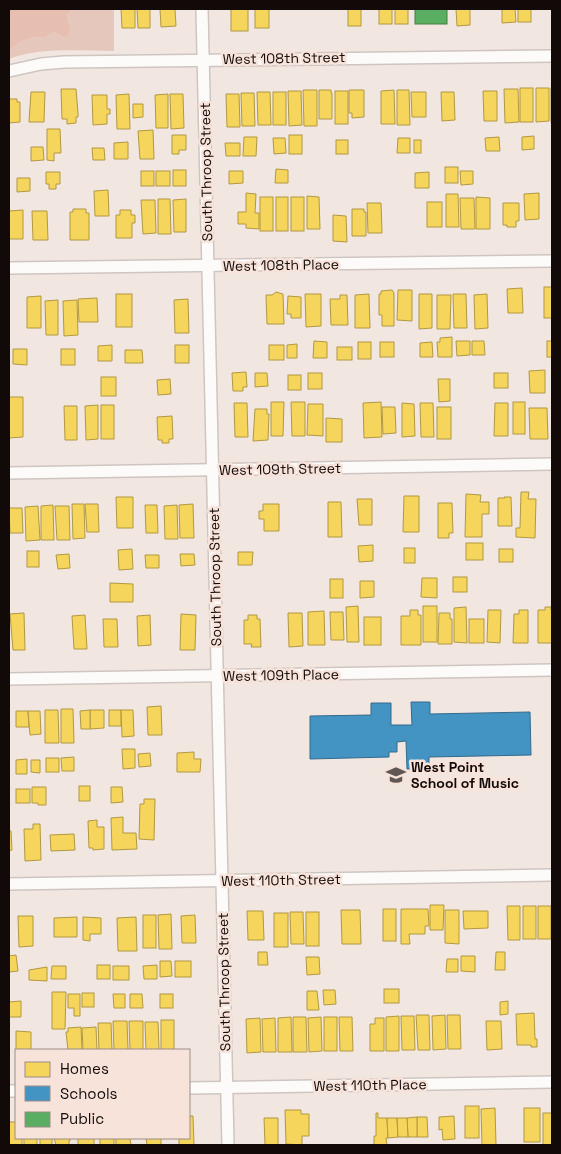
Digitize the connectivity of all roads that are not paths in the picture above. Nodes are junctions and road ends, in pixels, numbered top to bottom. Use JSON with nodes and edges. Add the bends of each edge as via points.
{"nodes":[{"id":1,"x":202,"y":9,"type":"edge"},
{"id":2,"x":552,"y":56,"type":"edge"},
{"id":3,"x":203,"y":59,"type":"junction"},
{"id":4,"x":12,"y":69,"type":"edge"},
{"id":5,"x":552,"y":261,"type":"edge"},
{"id":6,"x":208,"y":266,"type":"junction"},
{"id":7,"x":9,"y":268,"type":"edge"},
{"id":8,"x":552,"y":464,"type":"edge"},
{"id":9,"x":213,"y":470,"type":"junction"},
{"id":10,"x":9,"y":473,"type":"edge"},
{"id":11,"x":552,"y":670,"type":"edge"},
{"id":12,"x":217,"y":676,"type":"junction"},
{"id":13,"x":9,"y":679,"type":"edge"},
{"id":14,"x":552,"y":875,"type":"edge"},
{"id":15,"x":222,"y":880,"type":"junction"},
{"id":16,"x":9,"y":884,"type":"edge"},
{"id":17,"x":552,"y":1082,"type":"edge"},
{"id":18,"x":227,"y":1087,"type":"junction"},
{"id":19,"x":190,"y":1088,"type":"edge"},
{"id":20,"x":228,"y":1145,"type":"edge"}],
"edges":[{"from":1,"to":3,"type":"street","name":"South Throop Street"},
{"from":2,"to":3,"type":"street","name":"West 108th Street"},
{"from":3,"to":4,"type":"street","name":"West 108th Street","via":[[64,62]]},
{"from":3,"to":6,"type":"street","name":"South Throop Street"},
{"from":5,"to":6,"type":"street","name":"West 108th Place"},
{"from":6,"to":7,"type":"street","name":"West 108th Place"},
{"from":6,"to":9,"type":"street","name":"South Throop Street"},
{"from":8,"to":9,"type":"street","name":"West 109th Street"},
{"from":9,"to":10,"type":"street","name":"West 109th Street"},
{"from":9,"to":12,"type":"street","name":"South Throop Street"},
{"from":11,"to":12,"type":"street","name":"West 109th Place"},
{"from":12,"to":13,"type":"street","name":"West 109th Place"},
{"from":12,"to":15,"type":"street","name":"South Throop Street"},
{"from":14,"to":15,"type":"street","name":"West 110th Street"},
{"from":15,"to":16,"type":"street","name":"West 110th Street"},
{"from":15,"to":18,"type":"street","name":"South Throop Street"},
{"from":17,"to":18,"type":"street","name":"West 110th Place"},
{"from":18,"to":19,"type":"street","name":"West 110th Place"},
{"from":18,"to":20,"type":"street","name":"South Throop Street"}]}
